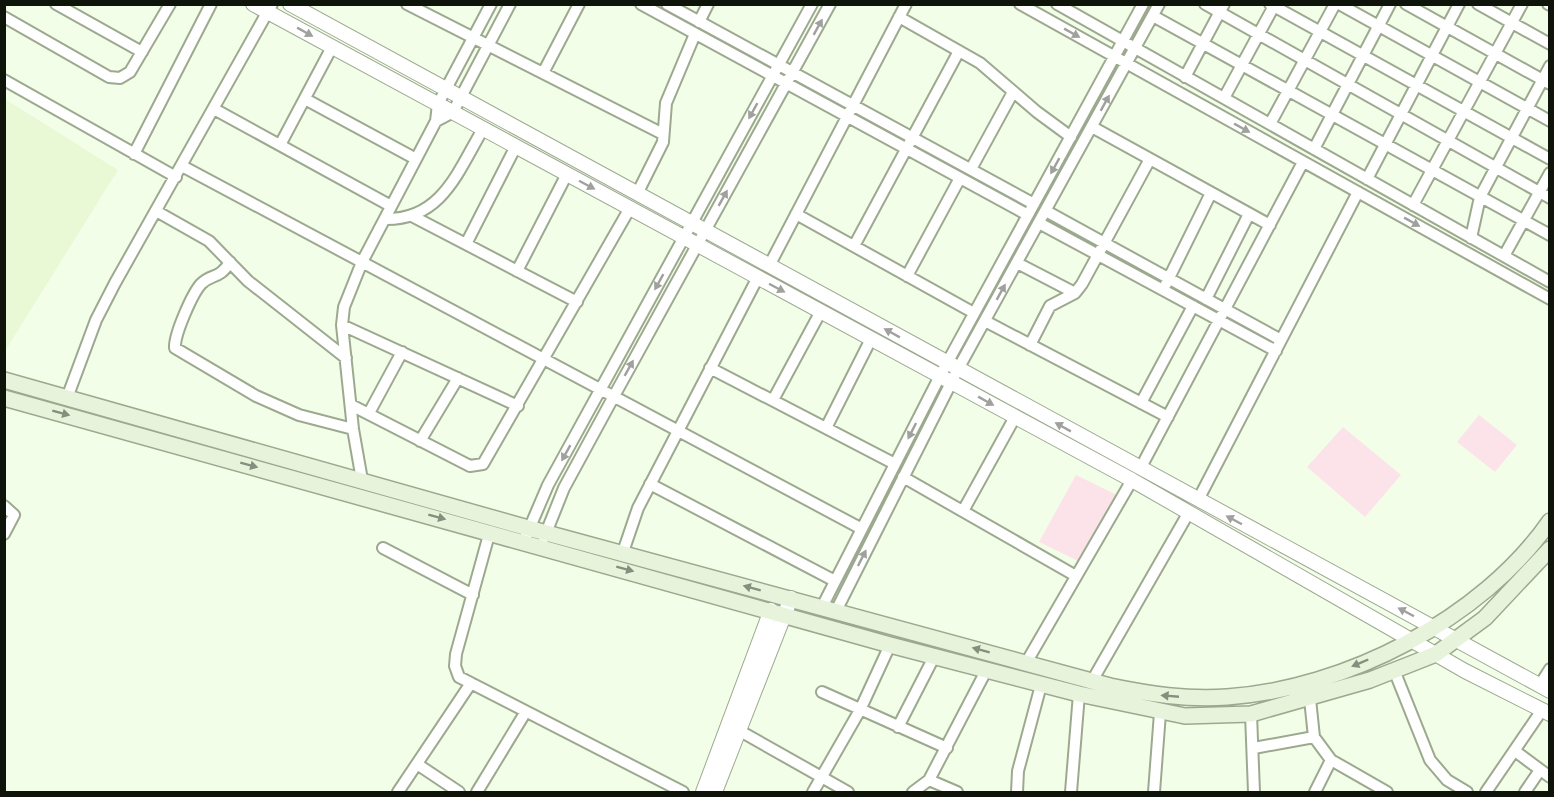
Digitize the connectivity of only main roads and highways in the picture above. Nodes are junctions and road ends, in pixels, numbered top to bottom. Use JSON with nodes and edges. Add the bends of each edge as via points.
{"nodes":[{"id":1,"x":4,"y":381,"type":"edge"},
{"id":2,"x":4,"y":398,"type":"edge"},
{"id":3,"x":1550,"y":521,"type":"edge"},
{"id":4,"x":526,"y":535,"type":"junction"},
{"id":5,"x":543,"y":539,"type":"junction"},
{"id":6,"x":1550,"y":549,"type":"edge"}],
"edges":[{"from":1,"to":4,"type":"main road","via":[[362,480]]},
{"from":2,"to":4,"type":"main road","one_way":true,"via":[[490,531]]},
{"from":3,"to":5,"type":"main road","one_way":true,"via":[[1496,581],[1436,628],[1414,640],[1324,678],[1268,692],[1188,698],[1092,681],[623,552]]},
{"from":4,"to":5,"type":"main road"},
{"from":5,"to":6,"type":"main road","one_way":true,"via":[[890,645],[1079,694],[1196,716],[1251,714],[1310,699],[1436,654],[1485,618]]}]}
